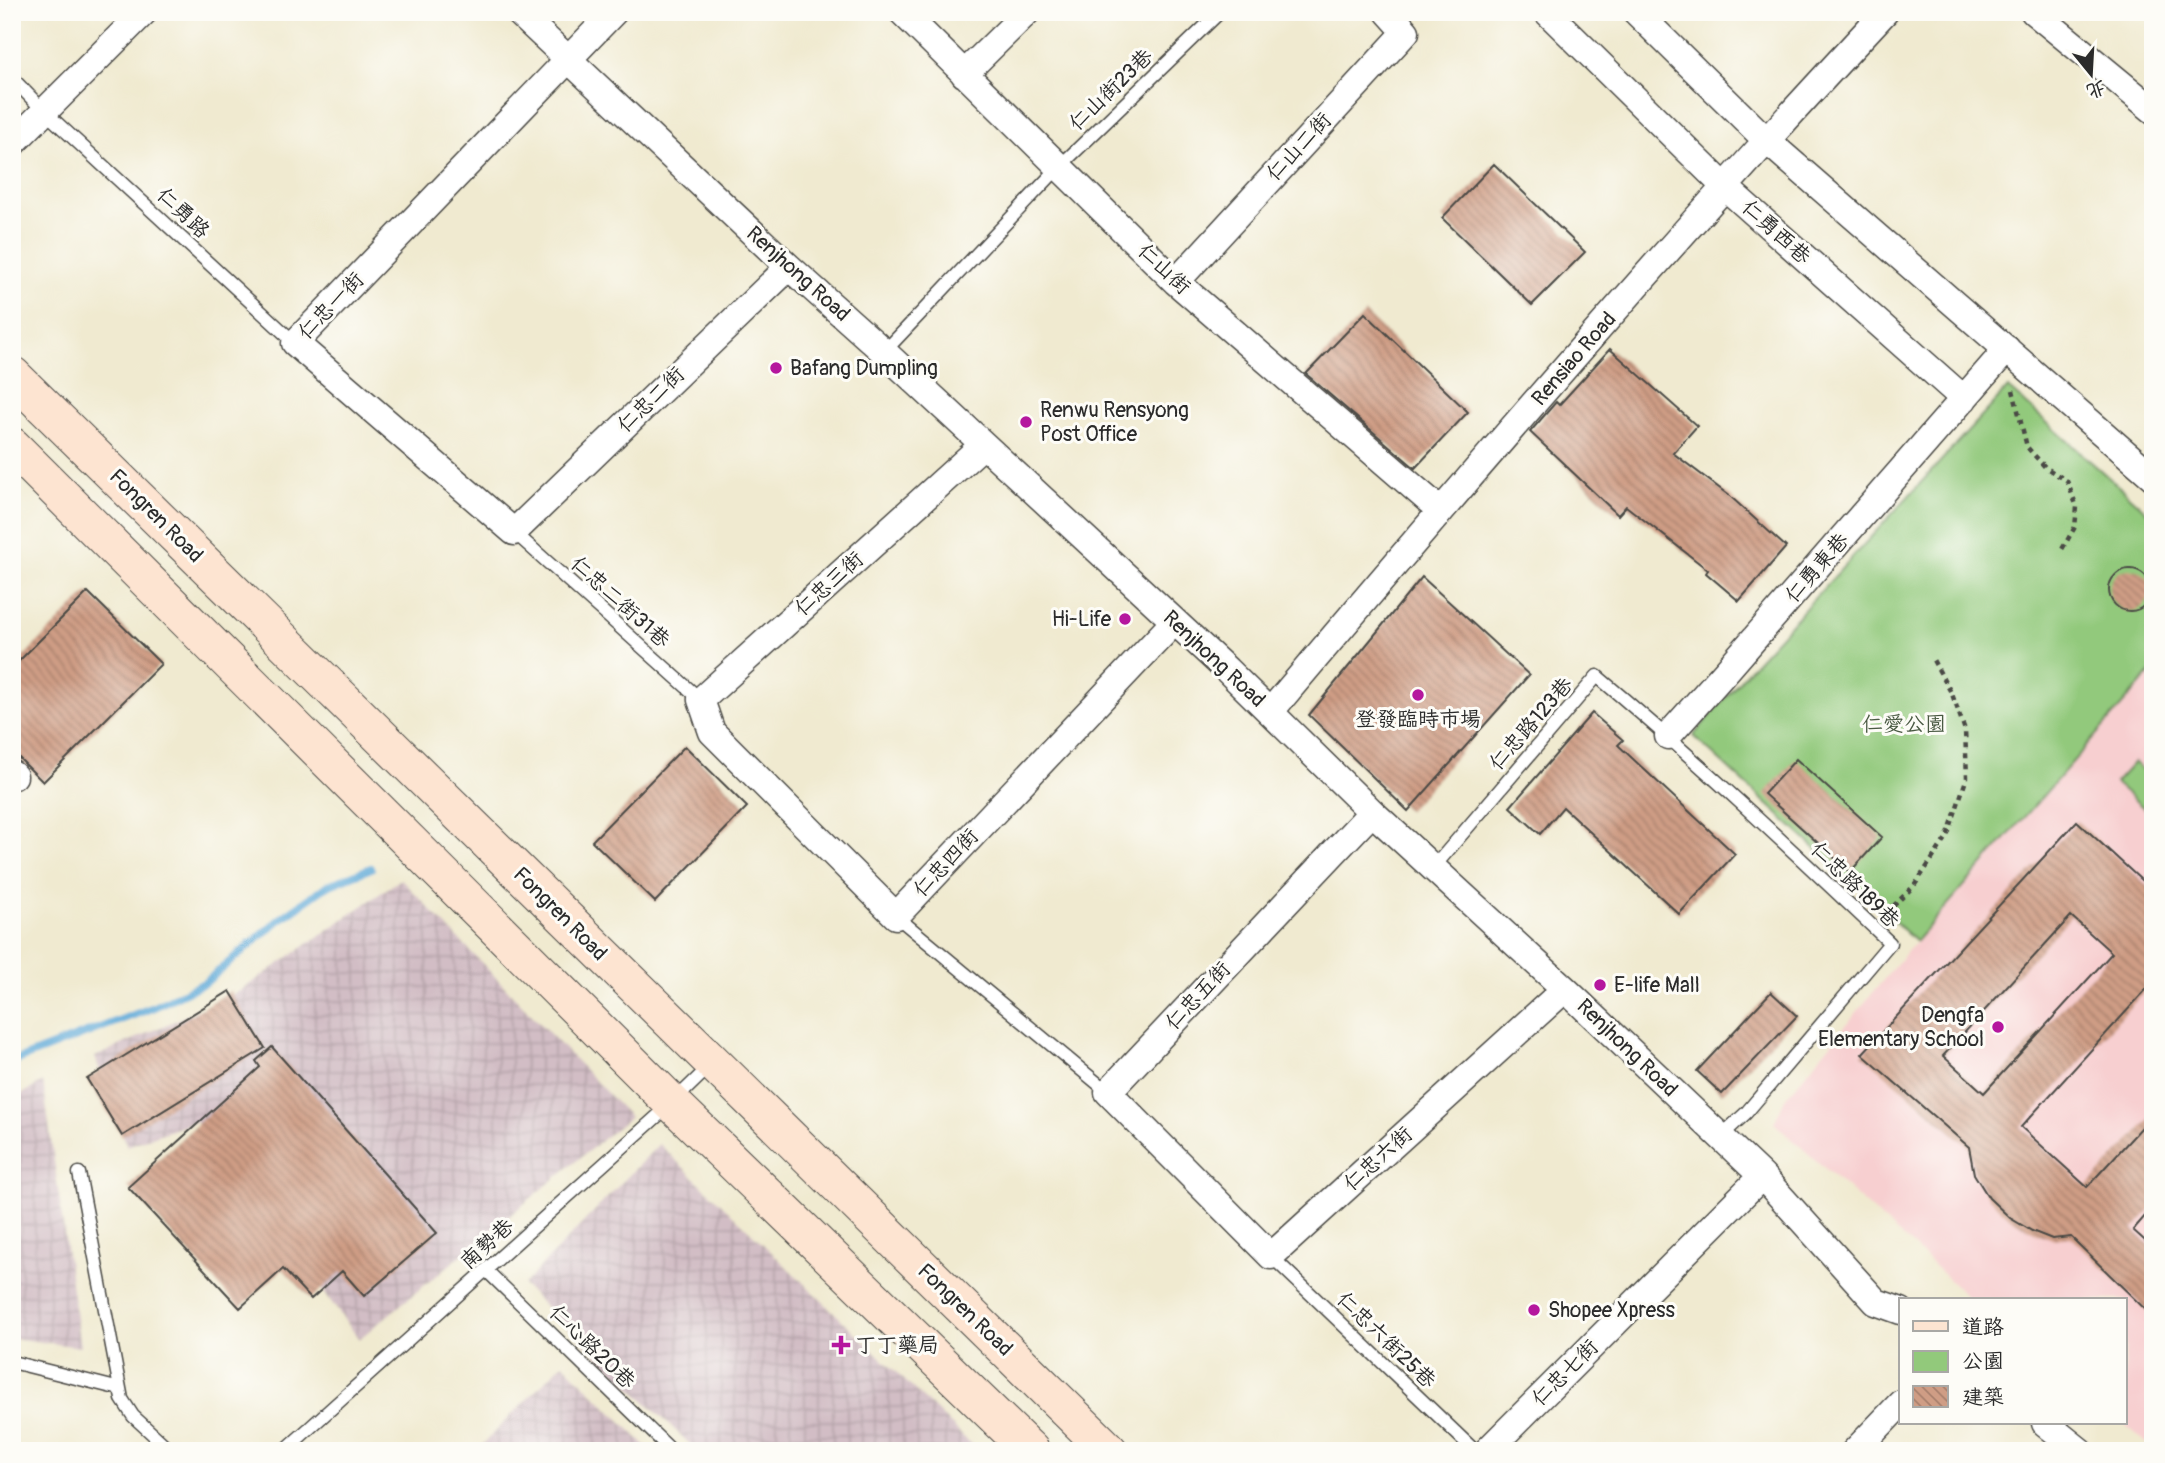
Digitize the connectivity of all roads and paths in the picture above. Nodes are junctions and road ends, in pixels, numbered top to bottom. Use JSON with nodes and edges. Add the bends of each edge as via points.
{"nodes":[{"id":1,"x":144,"y":12,"type":"edge"},
{"id":2,"x":518,"y":12,"type":"edge"},
{"id":3,"x":614,"y":12,"type":"edge"},
{"id":4,"x":902,"y":12,"type":"edge"},
{"id":5,"x":1027,"y":12,"type":"edge"},
{"id":6,"x":1220,"y":12,"type":"edge"},
{"id":7,"x":1388,"y":12,"type":"edge"},
{"id":8,"x":1547,"y":12,"type":"edge"},
{"id":9,"x":1636,"y":12,"type":"edge"},
{"id":10,"x":1885,"y":12,"type":"edge"},
{"id":11,"x":2034,"y":12,"type":"edge"},
{"id":12,"x":569,"y":61,"type":"junction"},
{"id":13,"x":964,"y":74,"type":"junction"},
{"id":14,"x":12,"y":78,"type":"edge"},
{"id":15,"x":2153,"y":110,"type":"edge"},
{"id":16,"x":44,"y":111,"type":"junction"},
{"id":17,"x":1766,"y":140,"type":"junction"},
{"id":18,"x":12,"y":144,"type":"edge"},
{"id":19,"x":1059,"y":167,"type":"junction"},
{"id":20,"x":1724,"y":187,"type":"junction"},
{"id":21,"x":789,"y":267,"type":"junction"},
{"id":22,"x":1176,"y":282,"type":"junction"},
{"id":23,"x":295,"y":343,"type":"junction"},
{"id":24,"x":2007,"y":349,"type":"junction"},
{"id":25,"x":884,"y":352,"type":"junction"},
{"id":26,"x":12,"y":375,"type":"edge"},
{"id":27,"x":1964,"y":399,"type":"junction"},
{"id":28,"x":983,"y":445,"type":"junction"},
{"id":29,"x":12,"y":446,"type":"edge"},
{"id":30,"x":2153,"y":477,"type":"edge"},
{"id":31,"x":1441,"y":511,"type":"junction"},
{"id":32,"x":514,"y":532,"type":"junction"},
{"id":33,"x":2061,"y":551,"type":"dead end"},
{"id":34,"x":1174,"y":622,"type":"junction"},
{"id":35,"x":1933,"y":660,"type":"dead end"},
{"id":36,"x":701,"y":700,"type":"junction"},
{"id":37,"x":1270,"y":712,"type":"junction"},
{"id":38,"x":1668,"y":736,"type":"junction"},
{"id":39,"x":1371,"y":812,"type":"junction"},
{"id":40,"x":1433,"y":868,"type":"junction"},
{"id":41,"x":896,"y":916,"type":"junction"},
{"id":42,"x":1872,"y":926,"type":"junction"},
{"id":43,"x":1565,"y":989,"type":"junction"},
{"id":44,"x":713,"y":1063,"type":"junction"},
{"id":45,"x":1108,"y":1092,"type":"junction"},
{"id":46,"x":673,"y":1103,"type":"junction"},
{"id":47,"x":1720,"y":1138,"type":"junction"},
{"id":48,"x":79,"y":1173,"type":"dead end"},
{"id":49,"x":1762,"y":1176,"type":"junction"},
{"id":50,"x":1270,"y":1256,"type":"junction"},
{"id":51,"x":486,"y":1270,"type":"junction"},
{"id":52,"x":1899,"y":1310,"type":"edge"},
{"id":53,"x":12,"y":1362,"type":"edge"},
{"id":54,"x":120,"y":1388,"type":"junction"},
{"id":55,"x":1899,"y":1405,"type":"edge"},
{"id":56,"x":2046,"y":1424,"type":"edge"},
{"id":57,"x":171,"y":1451,"type":"edge"},
{"id":58,"x":284,"y":1451,"type":"edge"},
{"id":59,"x":672,"y":1451,"type":"edge"},
{"id":60,"x":1031,"y":1451,"type":"edge"},
{"id":61,"x":1110,"y":1451,"type":"edge"},
{"id":62,"x":1475,"y":1451,"type":"edge"},
{"id":63,"x":1487,"y":1451,"type":"edge"},
{"id":64,"x":1855,"y":1451,"type":"edge"},
{"id":65,"x":2080,"y":1451,"type":"edge"}],
"edges":[{"from":1,"to":16,"type":"street"},
{"from":2,"to":12,"type":"street","name":"Renjhong Road"},
{"from":3,"to":12,"type":"street","name":"仁忠一街"},
{"from":4,"to":13,"type":"street","name":"仁山街"},
{"from":5,"to":13,"type":"street"},
{"from":6,"to":19,"type":"lane","name":"仁山街23巷"},
{"from":7,"to":22,"type":"street","name":"仁山二街","via":[[1406,32]]},
{"from":8,"to":20,"type":"street","name":"仁勇西巷"},
{"from":9,"to":17,"type":"street"},
{"from":10,"to":17,"type":"street","name":"Rensiao Road"},
{"from":11,"to":15,"type":"street"},
{"from":12,"to":21,"type":"street","name":"Renjhong Road"},
{"from":12,"to":23,"type":"street","name":"仁忠一街"},
{"from":13,"to":19,"type":"street","name":"仁山街"},
{"from":14,"to":16,"type":"lane","name":"仁勇路"},
{"from":16,"to":18,"type":"street"},
{"from":16,"to":23,"type":"lane","name":"仁勇路"},
{"from":17,"to":20,"type":"street","name":"Rensiao Road"},
{"from":17,"to":24,"type":"street"},
{"from":19,"to":22,"type":"street","name":"仁山街"},
{"from":19,"to":25,"type":"lane","name":"仁山街23巷"},
{"from":20,"to":27,"type":"street","name":"仁勇西巷"},
{"from":20,"to":31,"type":"street","name":"Rensiao Road"},
{"from":21,"to":25,"type":"street","name":"Renjhong Road"},
{"from":21,"to":32,"type":"street","name":"仁忠二街"},
{"from":22,"to":31,"type":"street","name":"仁山街"},
{"from":23,"to":32,"type":"street","name":"仁忠一街"},
{"from":24,"to":27,"type":"street"},
{"from":24,"to":30,"type":"street"},
{"from":24,"to":33,"type":"path","via":[[2027,447],[2045,467],[2067,481],[2077,507],[2075,527]]},
{"from":25,"to":28,"type":"street","name":"Renjhong Road"},
{"from":26,"to":44,"type":"main road","name":"Fongren Road"},
{"from":27,"to":38,"type":"street","name":"仁勇東巷"},
{"from":28,"to":34,"type":"street","name":"Renjhong Road"},
{"from":28,"to":36,"type":"street","name":"仁忠三街"},
{"from":29,"to":46,"type":"main road"},
{"from":31,"to":37,"type":"street","name":"Rensiao Road"},
{"from":32,"to":36,"type":"lane","name":"仁忠二街31巷"},
{"from":34,"to":37,"type":"street","name":"Renjhong Road"},
{"from":34,"to":41,"type":"street","name":"仁忠四街"},
{"from":35,"to":42,"type":"path","via":[[1965,730],[1967,777],[1947,837],[1914,886]]},
{"from":36,"to":41,"type":"street","name":"仁忠四街","via":[[712,732]]},
{"from":37,"to":39,"type":"street","name":"Renjhong Road"},
{"from":38,"to":40,"type":"lane","name":"仁忠路123巷","via":[[1597,676]]},
{"from":38,"to":42,"type":"lane","name":"仁忠路189巷"},
{"from":39,"to":40,"type":"street","name":"Renjhong Road"},
{"from":39,"to":45,"type":"street","name":"仁忠五街"},
{"from":40,"to":43,"type":"street","name":"Renjhong Road"},
{"from":41,"to":45,"type":"lane"},
{"from":42,"to":47,"type":"lane","name":"仁忠路189巷","via":[[1890,943]]},
{"from":43,"to":47,"type":"street","name":"Renjhong Road"},
{"from":43,"to":50,"type":"street","name":"仁忠六街"},
{"from":44,"to":46,"type":"lane","name":"南勢巷"},
{"from":44,"to":61,"type":"main road","name":"Fongren Road"},
{"from":45,"to":50,"type":"street"},
{"from":46,"to":51,"type":"lane","name":"南勢巷"},
{"from":46,"to":60,"type":"main road"},
{"from":47,"to":49,"type":"street","name":"Renjhong Road"},
{"from":48,"to":54,"type":"lane"},
{"from":49,"to":52,"type":"street","name":"Renjhong Road","via":[[1875,1302]]},
{"from":49,"to":63,"type":"street","name":"仁忠七街"},
{"from":50,"to":62,"type":"lane","name":"仁忠六街25巷"},
{"from":51,"to":58,"type":"lane","name":"南勢巷"},
{"from":51,"to":59,"type":"lane","name":"仁心路20巷"},
{"from":53,"to":54,"type":"lane"},
{"from":54,"to":57,"type":"lane","via":[[134,1416]]},
{"from":55,"to":64,"type":"street"},
{"from":56,"to":65,"type":"street"}]}
